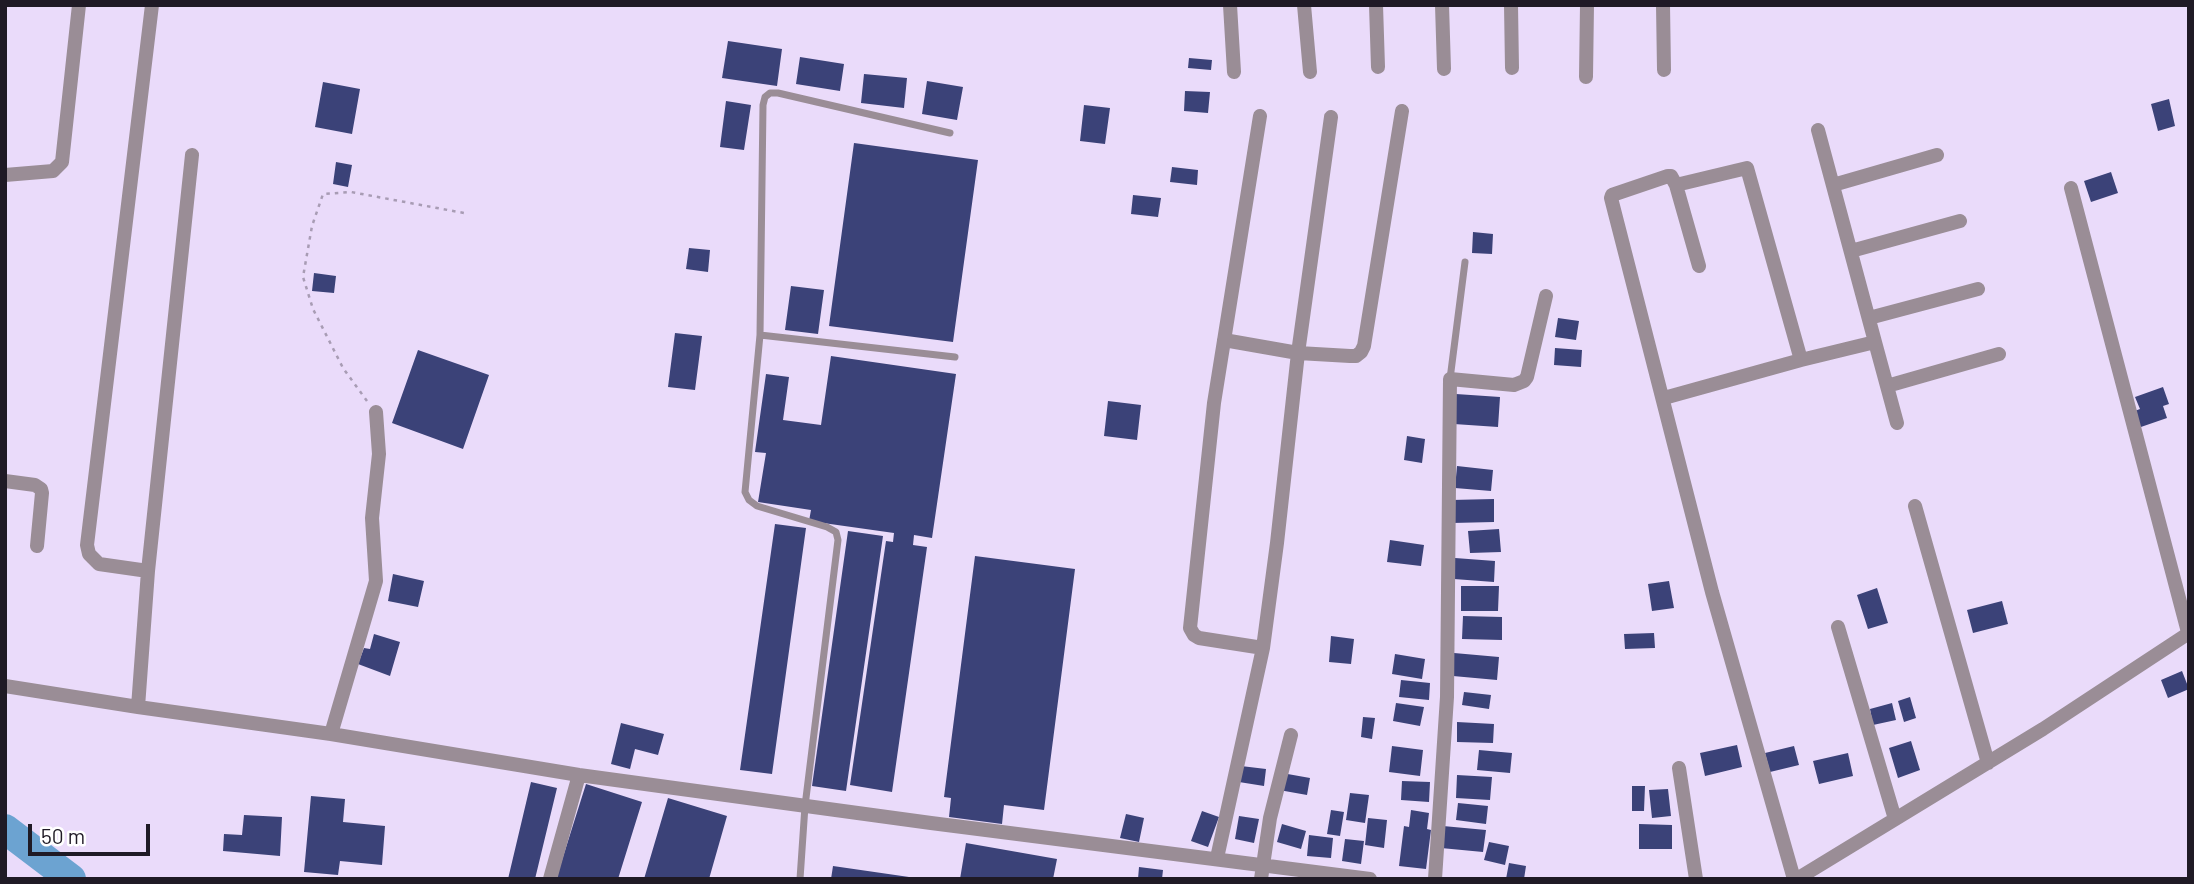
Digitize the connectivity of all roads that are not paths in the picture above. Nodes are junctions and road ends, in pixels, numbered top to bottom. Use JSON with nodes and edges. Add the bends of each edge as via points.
{"nodes":[{"id":1,"x":79,"y":5,"type":"edge"},
{"id":2,"x":152,"y":5,"type":"edge"},
{"id":3,"x":1230,"y":5,"type":"edge"},
{"id":4,"x":1304,"y":5,"type":"edge"},
{"id":5,"x":1376,"y":5,"type":"edge"},
{"id":6,"x":1441,"y":5,"type":"edge"},
{"id":7,"x":1511,"y":5,"type":"edge"},
{"id":8,"x":1587,"y":5,"type":"edge"},
{"id":9,"x":1664,"y":5,"type":"edge"},
{"id":10,"x":1378,"y":67,"type":"dead end"},
{"id":11,"x":1512,"y":68,"type":"dead end"},
{"id":12,"x":1444,"y":69,"type":"dead end"},
{"id":13,"x":1664,"y":70,"type":"dead end"},
{"id":14,"x":1234,"y":72,"type":"dead end"},
{"id":15,"x":1310,"y":72,"type":"dead end"},
{"id":16,"x":1586,"y":76,"type":"dead end"},
{"id":17,"x":1402,"y":111,"type":"dead end"},
{"id":18,"x":1260,"y":116,"type":"dead end"},
{"id":19,"x":1331,"y":117,"type":"dead end"},
{"id":20,"x":1818,"y":131,"type":"dead end"},
{"id":21,"x":950,"y":133,"type":"dead end"},
{"id":22,"x":192,"y":155,"type":"dead end"},
{"id":23,"x":1937,"y":155,"type":"dead end"},
{"id":24,"x":5,"y":174,"type":"edge"},
{"id":25,"x":1676,"y":185,"type":"junction"},
{"id":26,"x":1833,"y":185,"type":"junction"},
{"id":27,"x":2071,"y":188,"type":"dead end"},
{"id":28,"x":1960,"y":221,"type":"dead end"},
{"id":29,"x":1851,"y":251,"type":"junction"},
{"id":30,"x":1465,"y":262,"type":"dead end"},
{"id":31,"x":1699,"y":266,"type":"dead end"},
{"id":32,"x":1978,"y":289,"type":"dead end"},
{"id":33,"x":1546,"y":296,"type":"dead end"},
{"id":34,"x":1868,"y":318,"type":"junction"},
{"id":35,"x":760,"y":335,"type":"junction"},
{"id":36,"x":1224,"y":340,"type":"junction"},
{"id":37,"x":1875,"y":342,"type":"junction"},
{"id":38,"x":1298,"y":353,"type":"junction"},
{"id":39,"x":1998,"y":354,"type":"dead end"},
{"id":40,"x":955,"y":357,"type":"dead end"},
{"id":41,"x":1801,"y":360,"type":"junction"},
{"id":42,"x":1450,"y":379,"type":"junction"},
{"id":43,"x":1887,"y":386,"type":"junction"},
{"id":44,"x":1664,"y":398,"type":"junction"},
{"id":45,"x":376,"y":412,"type":"road end"},
{"id":46,"x":1897,"y":423,"type":"dead end"},
{"id":47,"x":5,"y":481,"type":"edge"},
{"id":48,"x":1915,"y":506,"type":"dead end"},
{"id":49,"x":37,"y":546,"type":"dead end"},
{"id":50,"x":148,"y":571,"type":"junction"},
{"id":51,"x":1838,"y":627,"type":"dead end"},
{"id":52,"x":2188,"y":634,"type":"edge"},
{"id":53,"x":1263,"y":648,"type":"junction"},
{"id":54,"x":5,"y":685,"type":"edge"},
{"id":55,"x":138,"y":707,"type":"junction"},
{"id":56,"x":331,"y":734,"type":"junction"},
{"id":57,"x":1292,"y":735,"type":"dead end"},
{"id":58,"x":1988,"y":762,"type":"junction"},
{"id":59,"x":1679,"y":768,"type":"dead end"},
{"id":60,"x":579,"y":775,"type":"junction"},
{"id":61,"x":805,"y":806,"type":"junction"},
{"id":62,"x":1895,"y":819,"type":"junction"},
{"id":63,"x":1217,"y":858,"type":"junction"},
{"id":64,"x":1262,"y":871,"type":"edge"},
{"id":65,"x":1347,"y":877,"type":"edge"},
{"id":66,"x":550,"y":879,"type":"edge"},
{"id":67,"x":800,"y":879,"type":"edge"},
{"id":68,"x":1370,"y":879,"type":"edge"},
{"id":69,"x":1435,"y":879,"type":"edge"},
{"id":70,"x":1696,"y":879,"type":"edge"},
{"id":71,"x":1796,"y":879,"type":"edge"}],
"edges":[{"from":1,"to":24,"type":"street","via":[[62,162],[53,171]]},
{"from":2,"to":50,"type":"street","via":[[87,545],[99,564]]},
{"from":3,"to":14,"type":"street"},
{"from":4,"to":15,"type":"street"},
{"from":5,"to":10,"type":"street"},
{"from":6,"to":12,"type":"street"},
{"from":7,"to":11,"type":"street"},
{"from":8,"to":16,"type":"street"},
{"from":9,"to":13,"type":"street"},
{"from":17,"to":38,"type":"street","via":[[1364,346],[1356,356]]},
{"from":18,"to":36,"type":"street"},
{"from":19,"to":38,"type":"street"},
{"from":20,"to":26,"type":"street"},
{"from":21,"to":35,"type":"lane","via":[[778,93],[765,97]]},
{"from":22,"to":50,"type":"street"},
{"from":23,"to":26,"type":"street"},
{"from":25,"to":31,"type":"street"},
{"from":25,"to":41,"type":"street","via":[[1748,169]]},
{"from":25,"to":44,"type":"street","via":[[1668,176],[1611,198]]},
{"from":26,"to":29,"type":"street"},
{"from":27,"to":52,"type":"street"},
{"from":28,"to":29,"type":"street"},
{"from":29,"to":34,"type":"street"},
{"from":30,"to":42,"type":"lane"},
{"from":32,"to":34,"type":"street"},
{"from":33,"to":42,"type":"street","via":[[1524,381],[1514,385]]},
{"from":34,"to":37,"type":"street"},
{"from":35,"to":40,"type":"lane"},
{"from":35,"to":61,"type":"lane","via":[[745,492],[757,506],[827,527],[836,532],[838,540]]},
{"from":36,"to":38,"type":"street"},
{"from":36,"to":53,"type":"street","via":[[1190,628],[1199,638]]},
{"from":37,"to":41,"type":"street"},
{"from":37,"to":43,"type":"street"},
{"from":38,"to":53,"type":"street"},
{"from":39,"to":43,"type":"street"},
{"from":41,"to":44,"type":"street"},
{"from":42,"to":69,"type":"street","via":[[1447,697]]},
{"from":43,"to":46,"type":"street"},
{"from":44,"to":71,"type":"street","via":[[1712,592]]},
{"from":45,"to":56,"type":"street","via":[[379,454],[372,537],[376,581]]},
{"from":47,"to":49,"type":"street","via":[[41,489]]},
{"from":48,"to":58,"type":"street"},
{"from":50,"to":55,"type":"street"},
{"from":51,"to":62,"type":"street"},
{"from":52,"to":58,"type":"street"},
{"from":53,"to":63,"type":"street"},
{"from":54,"to":55,"type":"street"},
{"from":55,"to":56,"type":"street"},
{"from":56,"to":60,"type":"street"},
{"from":57,"to":64,"type":"street","via":[[1270,818]]},
{"from":58,"to":62,"type":"street"},
{"from":59,"to":70,"type":"street"},
{"from":60,"to":61,"type":"street"},
{"from":60,"to":66,"type":"street"},
{"from":61,"to":63,"type":"street"},
{"from":61,"to":67,"type":"lane"},
{"from":62,"to":71,"type":"street"},
{"from":63,"to":64,"type":"street"},
{"from":64,"to":65,"type":"street"},
{"from":65,"to":68,"type":"street"}]}
